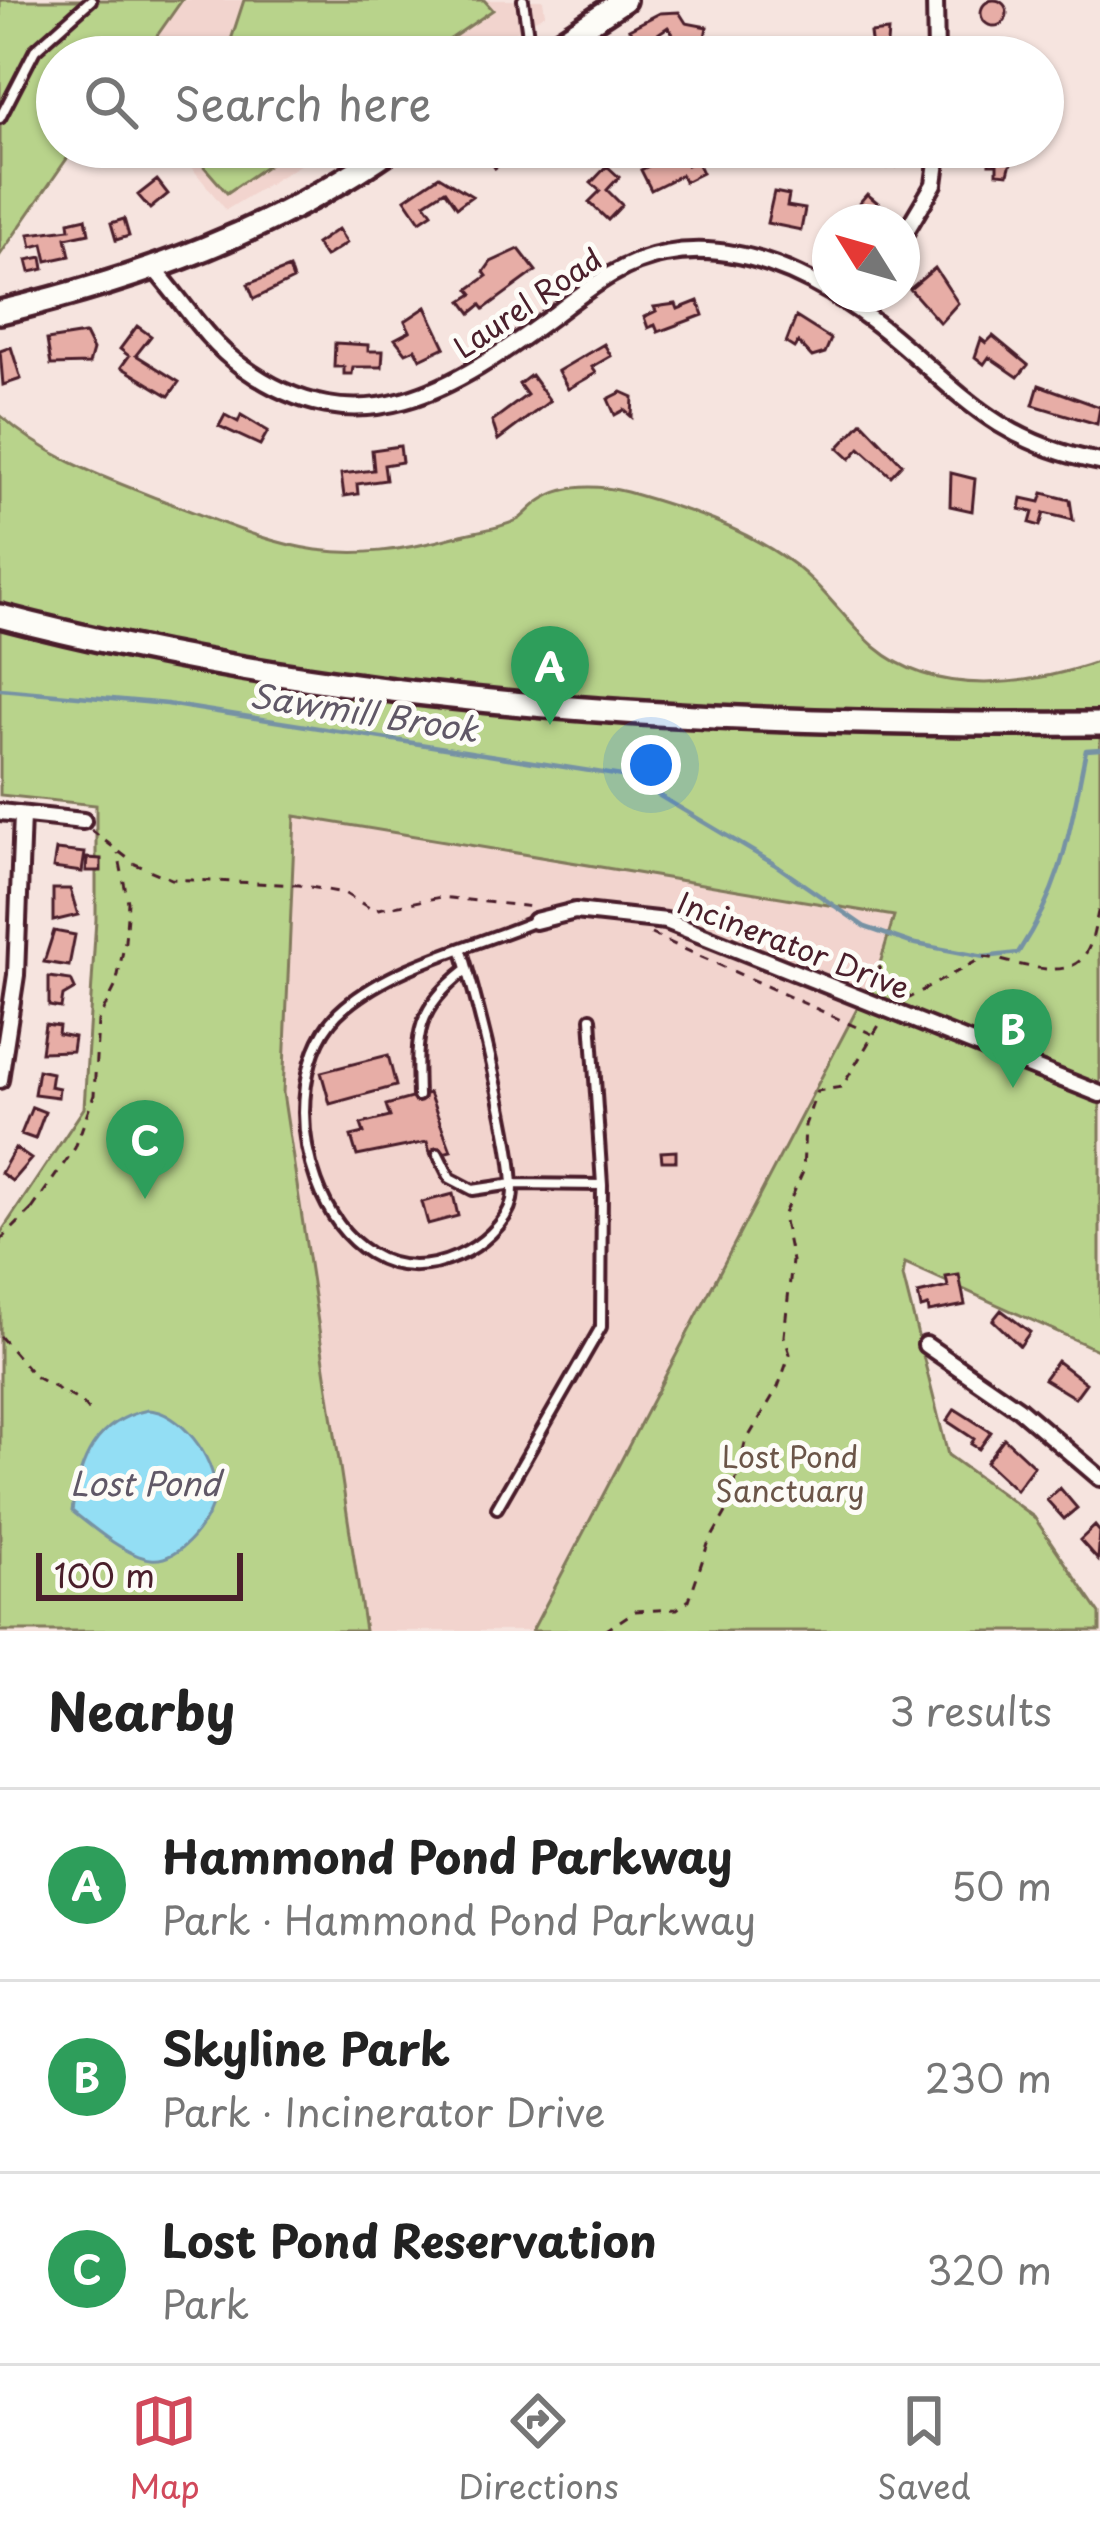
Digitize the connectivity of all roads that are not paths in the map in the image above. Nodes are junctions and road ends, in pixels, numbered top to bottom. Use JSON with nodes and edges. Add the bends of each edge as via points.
{"nodes":[{"id":1,"x":91,"y":0,"type":"edge"},
{"id":2,"x":523,"y":0,"type":"edge"},
{"id":3,"x":624,"y":0,"type":"edge"},
{"id":4,"x":934,"y":0,"type":"edge"},
{"id":5,"x":51,"y":36,"type":"edge"},
{"id":6,"x":530,"y":36,"type":"edge"},
{"id":7,"x":567,"y":36,"type":"edge"},
{"id":8,"x":935,"y":36,"type":"edge"},
{"id":9,"x":36,"y":49,"type":"edge"},
{"id":10,"x":0,"y":118,"type":"edge"},
{"id":11,"x":359,"y":168,"type":"edge"},
{"id":12,"x":936,"y":168,"type":"edge"},
{"id":13,"x":920,"y":208,"type":"edge"},
{"id":14,"x":156,"y":271,"type":"junction"},
{"id":15,"x":812,"y":281,"type":"edge"},
{"id":16,"x":0,"y":312,"type":"edge"},
{"id":17,"x":859,"y":312,"type":"edge"},
{"id":18,"x":1100,"y":462,"type":"edge"},
{"id":19,"x":0,"y":616,"type":"edge"},
{"id":20,"x":1100,"y":724,"type":"edge"},
{"id":21,"x":0,"y":812,"type":"edge"},
{"id":22,"x":22,"y":815,"type":"junction"},
{"id":23,"x":83,"y":820,"type":"road end"},
{"id":24,"x":536,"y":921,"type":"joint"},
{"id":25,"x":462,"y":951,"type":"junction"},
{"id":26,"x":467,"y":969,"type":"junction"},
{"id":27,"x":591,"y":1018,"type":"dead end"},
{"id":28,"x":0,"y":1080,"type":"edge"},
{"id":29,"x":1100,"y":1094,"type":"edge"},
{"id":30,"x":418,"y":1096,"type":"dead end"},
{"id":31,"x":438,"y":1154,"type":"dead end"},
{"id":32,"x":513,"y":1184,"type":"junction"},
{"id":33,"x":602,"y":1185,"type":"junction"},
{"id":34,"x":926,"y":1345,"type":"dead end"},
{"id":35,"x":1100,"y":1478,"type":"edge"},
{"id":36,"x":497,"y":1508,"type":"dead end"}],
"edges":[{"from":1,"to":5,"type":"lane"},
{"from":2,"to":6,"type":"lane"},
{"from":3,"to":7,"type":"main road"},
{"from":4,"to":8,"type":"street"},
{"from":9,"to":10,"type":"lane"},
{"from":11,"to":14,"type":"main road","via":[[267,223]]},
{"from":12,"to":13,"type":"street"},
{"from":14,"to":15,"type":"street","name":"Laurel Road","via":[[211,340],[263,382],[300,398],[377,407],[470,376],[611,274],[664,254],[701,251],[778,264]]},
{"from":14,"to":16,"type":"main road"},
{"from":17,"to":18,"type":"street","name":"Laurel Road","via":[[990,422],[1020,440]]},
{"from":19,"to":20,"type":"main road","via":[[225,662],[558,710],[871,725]]},
{"from":21,"to":22,"type":"street"},
{"from":22,"to":23,"type":"street"},
{"from":22,"to":28,"type":"street","via":[[16,975]]},
{"from":24,"to":25,"type":"lane","name":"Incinerator Drive"},
{"from":24,"to":29,"type":"street","name":"Incinerator Drive","via":[[555,913],[665,921]]},
{"from":25,"to":26,"type":"lane"},
{"from":25,"to":32,"type":"lane","name":"Incinerator Drive","via":[[344,1008],[316,1057],[304,1124],[326,1208],[363,1254],[404,1269],[479,1247],[512,1204]]},
{"from":26,"to":30,"type":"lane","via":[[434,995],[416,1036]]},
{"from":26,"to":32,"type":"lane"},
{"from":27,"to":33,"type":"lane"},
{"from":31,"to":32,"type":"lane","via":[[450,1178],[473,1190]]},
{"from":32,"to":33,"type":"lane"},
{"from":33,"to":36,"type":"lane","via":[[602,1327]]},
{"from":34,"to":35,"type":"street"}]}
